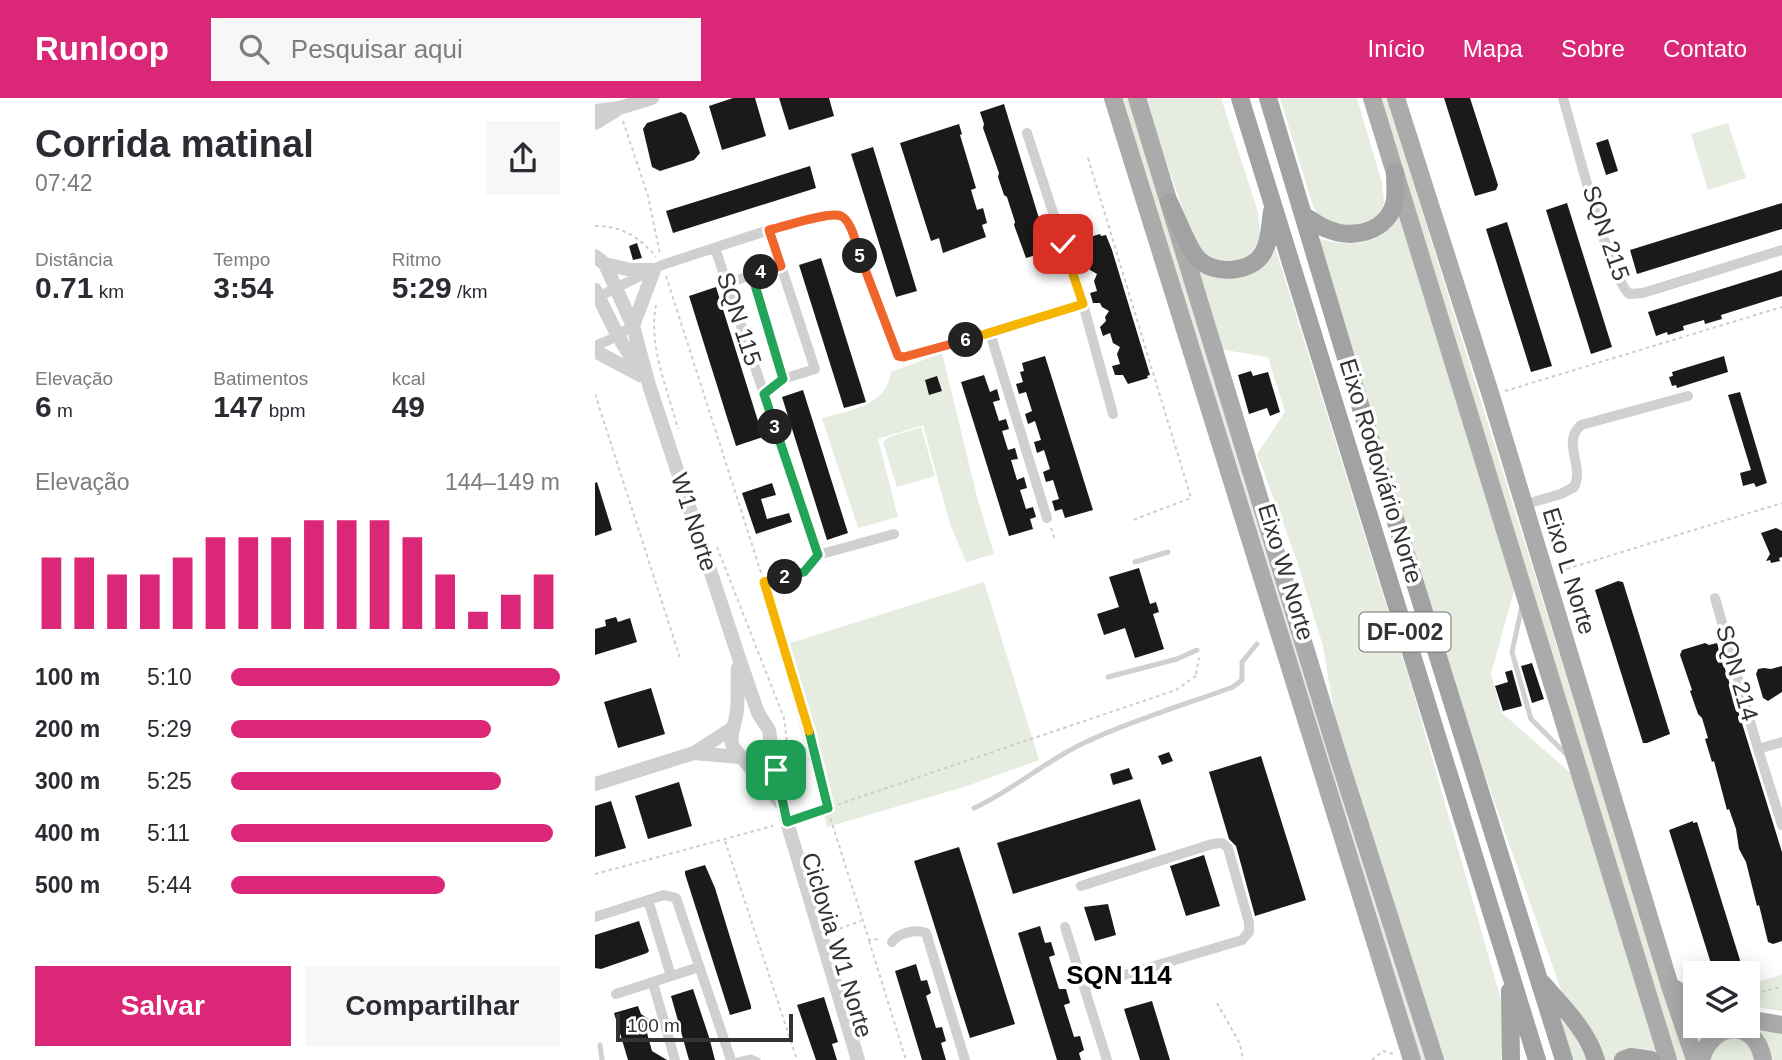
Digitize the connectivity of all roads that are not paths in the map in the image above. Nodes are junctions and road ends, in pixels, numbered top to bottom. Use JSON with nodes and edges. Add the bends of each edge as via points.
{"nodes":[{"id":1,"x":652,"y":98,"type":"edge"},
{"id":2,"x":1137,"y":98,"type":"edge"},
{"id":3,"x":1240,"y":98,"type":"edge"},
{"id":4,"x":1268,"y":98,"type":"edge"},
{"id":5,"x":1372,"y":98,"type":"edge"},
{"id":6,"x":1395,"y":98,"type":"edge"},
{"id":7,"x":1563,"y":98,"type":"edge"},
{"id":8,"x":1113,"y":102,"type":"edge"},
{"id":9,"x":619,"y":108,"type":"junction"},
{"id":10,"x":595,"y":111,"type":"edge"},
{"id":11,"x":595,"y":123,"type":"edge"},
{"id":12,"x":1027,"y":133,"type":"dead end"},
{"id":13,"x":1395,"y":172,"type":"junction"},
{"id":14,"x":1169,"y":202,"type":"junction"},
{"id":15,"x":1273,"y":204,"type":"junction"},
{"id":16,"x":1303,"y":215,"type":"junction"},
{"id":17,"x":769,"y":230,"type":"junction"},
{"id":18,"x":715,"y":248,"type":"junction"},
{"id":19,"x":1782,"y":250,"type":"edge"},
{"id":20,"x":600,"y":260,"type":"edge"},
{"id":21,"x":781,"y":266,"type":"junction"},
{"id":22,"x":658,"y":268,"type":"junction"},
{"id":23,"x":752,"y":275,"type":"junction"},
{"id":24,"x":727,"y":283,"type":"junction"},
{"id":25,"x":617,"y":288,"type":"junction"},
{"id":26,"x":596,"y":293,"type":"edge"},
{"id":27,"x":1083,"y":304,"type":"junction"},
{"id":28,"x":595,"y":318,"type":"edge"},
{"id":29,"x":633,"y":326,"type":"junction"},
{"id":30,"x":990,"y":333,"type":"junction"},
{"id":31,"x":618,"y":336,"type":"junction"},
{"id":32,"x":595,"y":346,"type":"edge"},
{"id":33,"x":595,"y":351,"type":"edge"},
{"id":34,"x":783,"y":379,"type":"junction"},
{"id":35,"x":646,"y":381,"type":"junction"},
{"id":36,"x":764,"y":394,"type":"junction"},
{"id":37,"x":1688,"y":396,"type":"dead end"},
{"id":38,"x":1113,"y":414,"type":"dead end"},
{"id":39,"x":1523,"y":505,"type":"junction"},
{"id":40,"x":1047,"y":519,"type":"dead end"},
{"id":41,"x":894,"y":534,"type":"dead end"},
{"id":42,"x":1168,"y":552,"type":"dead end"},
{"id":43,"x":1135,"y":562,"type":"dead end"},
{"id":44,"x":1525,"y":593,"type":"junction"},
{"id":45,"x":1715,"y":598,"type":"dead end"},
{"id":46,"x":1257,"y":644,"type":"dead end"},
{"id":47,"x":1198,"y":653,"type":"road end"},
{"id":48,"x":739,"y":658,"type":"junction"},
{"id":49,"x":1108,"y":677,"type":"dead end"},
{"id":50,"x":758,"y":713,"type":"junction"},
{"id":51,"x":734,"y":723,"type":"junction"},
{"id":52,"x":1782,"y":743,"type":"edge"},
{"id":53,"x":771,"y":745,"type":"junction"},
{"id":54,"x":1758,"y":749,"type":"junction"},
{"id":55,"x":694,"y":753,"type":"junction"},
{"id":56,"x":743,"y":760,"type":"junction"},
{"id":57,"x":1578,"y":765,"type":"junction"},
{"id":58,"x":595,"y":784,"type":"edge"},
{"id":59,"x":782,"y":804,"type":"junction"},
{"id":60,"x":974,"y":808,"type":"dead end"},
{"id":61,"x":1782,"y":825,"type":"edge"},
{"id":62,"x":1081,"y":886,"type":"dead end"},
{"id":63,"x":648,"y":900,"type":"junction"},
{"id":64,"x":595,"y":917,"type":"edge"},
{"id":65,"x":1065,"y":927,"type":"dead end"},
{"id":66,"x":893,"y":940,"type":"road end"},
{"id":67,"x":699,"y":967,"type":"junction"},
{"id":68,"x":1510,"y":973,"type":"junction"},
{"id":69,"x":671,"y":976,"type":"junction"},
{"id":70,"x":1538,"y":978,"type":"junction"},
{"id":71,"x":653,"y":983,"type":"junction"},
{"id":72,"x":1670,"y":986,"type":"junction"},
{"id":73,"x":1084,"y":987,"type":"junction"},
{"id":74,"x":616,"y":994,"type":"dead end"},
{"id":75,"x":1683,"y":994,"type":"edge"},
{"id":76,"x":1760,"y":1020,"type":"edge"},
{"id":77,"x":1782,"y":1025,"type":"edge"},
{"id":78,"x":600,"y":1045,"type":"dead end"},
{"id":79,"x":602,"y":1060,"type":"edge"},
{"id":80,"x":675,"y":1060,"type":"edge"},
{"id":81,"x":731,"y":1060,"type":"edge"},
{"id":82,"x":738,"y":1060,"type":"edge"},
{"id":83,"x":758,"y":1060,"type":"edge"},
{"id":84,"x":858,"y":1060,"type":"edge"},
{"id":85,"x":965,"y":1060,"type":"edge"},
{"id":86,"x":1107,"y":1060,"type":"edge"},
{"id":87,"x":1412,"y":1060,"type":"edge"},
{"id":88,"x":1435,"y":1060,"type":"edge"},
{"id":89,"x":1511,"y":1060,"type":"edge"},
{"id":90,"x":1538,"y":1060,"type":"edge"},
{"id":91,"x":1563,"y":1060,"type":"edge"},
{"id":92,"x":1596,"y":1060,"type":"edge"},
{"id":93,"x":1623,"y":1060,"type":"edge"},
{"id":94,"x":1651,"y":1060,"type":"edge"},
{"id":95,"x":1668,"y":1060,"type":"edge"},
{"id":96,"x":1695,"y":1060,"type":"edge"},
{"id":97,"x":1701,"y":1060,"type":"edge"},
{"id":98,"x":1763,"y":1060,"type":"edge"}],
"edges":[{"from":1,"to":9,"type":"street"},
{"from":2,"to":14,"type":"main road","name":"Eixo W Norte"},
{"from":3,"to":15,"type":"highway","name":"Eixo Rodoviário Norte","number":"DF-002"},
{"from":4,"to":16,"type":"highway","name":"Eixo Rodoviário Norte","number":"DF-002"},
{"from":5,"to":13,"type":"main road","name":"Eixo L Norte"},
{"from":6,"to":39,"type":"main road","name":"Eixo L Norte"},
{"from":7,"to":19,"type":"street","name":"SQN 215","via":[[1605,241],[1629,293],[1643,293]]},
{"from":8,"to":87,"type":"main road","name":"Eixo W Norte"},
{"from":9,"to":10,"type":"street"},
{"from":9,"to":11,"type":"street"},
{"from":12,"to":27,"type":"street"},
{"from":13,"to":16,"type":"highway","via":[[1395,201],[1379,226],[1349,235],[1326,229]]},
{"from":13,"to":44,"type":"main road","name":"Eixo L Norte"},
{"from":14,"to":15,"type":"highway","via":[[1197,258],[1206,265],[1230,270],[1248,265],[1262,254]]},
{"from":14,"to":88,"type":"main road","name":"Eixo W Norte"},
{"from":15,"to":68,"type":"highway","name":"Eixo Rodoviário Norte","number":"DF-002"},
{"from":16,"to":70,"type":"highway","name":"Eixo Rodoviário Norte","number":"DF-002"},
{"from":17,"to":18,"type":"street","name":"SQN 115"},
{"from":17,"to":21,"type":"street"},
{"from":17,"to":30,"type":"street","name":"SQN 115","via":[[830,216],[848,222],[898,356]]},
{"from":18,"to":22,"type":"street","name":"SQN 115"},
{"from":18,"to":24,"type":"street","name":"SQN 115"},
{"from":20,"to":22,"type":"street","via":[[618,268]]},
{"from":20,"to":25,"type":"street","name":"W1 Norte"},
{"from":21,"to":23,"type":"street"},
{"from":21,"to":34,"type":"street","via":[[815,369]]},
{"from":22,"to":25,"type":"street","name":"SQN 115"},
{"from":22,"to":29,"type":"street"},
{"from":23,"to":24,"type":"street"},
{"from":23,"to":34,"type":"street"},
{"from":24,"to":36,"type":"street","name":"SQN 115"},
{"from":25,"to":26,"type":"street","name":"SQN 115"},
{"from":25,"to":29,"type":"street","name":"W1 Norte"},
{"from":26,"to":28,"type":"street","via":[[599,309]]},
{"from":26,"to":31,"type":"street","name":"W1 Norte"},
{"from":27,"to":30,"type":"street","name":"SQN 115"},
{"from":27,"to":38,"type":"street"},
{"from":29,"to":31,"type":"street"},
{"from":29,"to":35,"type":"street","name":"W1 Norte"},
{"from":30,"to":40,"type":"street"},
{"from":31,"to":32,"type":"street"},
{"from":31,"to":35,"type":"street","name":"W1 Norte"},
{"from":33,"to":35,"type":"street"},
{"from":34,"to":36,"type":"street"},
{"from":35,"to":48,"type":"street","name":"W1 Norte"},
{"from":36,"to":41,"type":"street","name":"SQN 115","via":[[818,555]]},
{"from":37,"to":39,"type":"street","via":[[1581,425],[1572,441],[1578,473],[1574,486]]},
{"from":39,"to":72,"type":"main road","name":"Eixo L Norte"},
{"from":42,"to":43,"type":"lane"},
{"from":44,"to":57,"type":"main road","name":"Eixo L Norte"},
{"from":44,"to":57,"type":"lane","via":[[1512,652],[1531,719]]},
{"from":45,"to":54,"type":"street","name":"SQN 214"},
{"from":46,"to":60,"type":"lane","via":[[1241,662],[1242,680],[1233,687],[1086,742]]},
{"from":47,"to":49,"type":"lane"},
{"from":48,"to":50,"type":"street","name":"W1 Norte"},
{"from":48,"to":51,"type":"street","name":"W1 Norte"},
{"from":50,"to":51,"type":"street","via":[[749,710]]},
{"from":50,"to":53,"type":"street","via":[[769,730]]},
{"from":51,"to":55,"type":"street"},
{"from":51,"to":56,"type":"street","via":[[732,744]]},
{"from":52,"to":54,"type":"street","name":"SQN 214"},
{"from":53,"to":56,"type":"street","via":[[763,760]]},
{"from":53,"to":59,"type":"street"},
{"from":54,"to":61,"type":"street","name":"SQN 214"},
{"from":55,"to":56,"type":"street"},
{"from":55,"to":58,"type":"street"},
{"from":56,"to":59,"type":"street"},
{"from":57,"to":95,"type":"main road","name":"Eixo L Norte"},
{"from":59,"to":84,"type":"street"},
{"from":62,"to":73,"type":"street","via":[[1222,843],[1228,848],[1249,923],[1249,932],[1241,940]]},
{"from":63,"to":64,"type":"street"},
{"from":63,"to":67,"type":"street","via":[[664,895],[676,898]]},
{"from":63,"to":69,"type":"street"},
{"from":65,"to":73,"type":"street"},
{"from":66,"to":85,"type":"street","via":[[917,931],[926,933]]},
{"from":67,"to":69,"type":"street"},
{"from":67,"to":81,"type":"street"},
{"from":68,"to":89,"type":"highway"},
{"from":68,"to":90,"type":"highway","name":"Eixo Rodoviário Norte","number":"DF-002"},
{"from":69,"to":71,"type":"street"},
{"from":70,"to":91,"type":"highway","name":"Eixo Rodoviário Norte","number":"DF-002"},
{"from":70,"to":92,"type":"highway","via":[[1580,1028]]},
{"from":71,"to":74,"type":"street"},
{"from":71,"to":80,"type":"street"},
{"from":72,"to":75,"type":"main road"},
{"from":72,"to":96,"type":"main road","name":"Eixo L Norte"},
{"from":73,"to":86,"type":"street"},
{"from":76,"to":77,"type":"main road"},
{"from":78,"to":79,"type":"lane"},
{"from":82,"to":83,"type":"lane"},
{"from":93,"to":94,"type":"highway"},
{"from":97,"to":98,"type":"main road","via":[[1711,1038],[1735,1029],[1757,1039]]}]}
